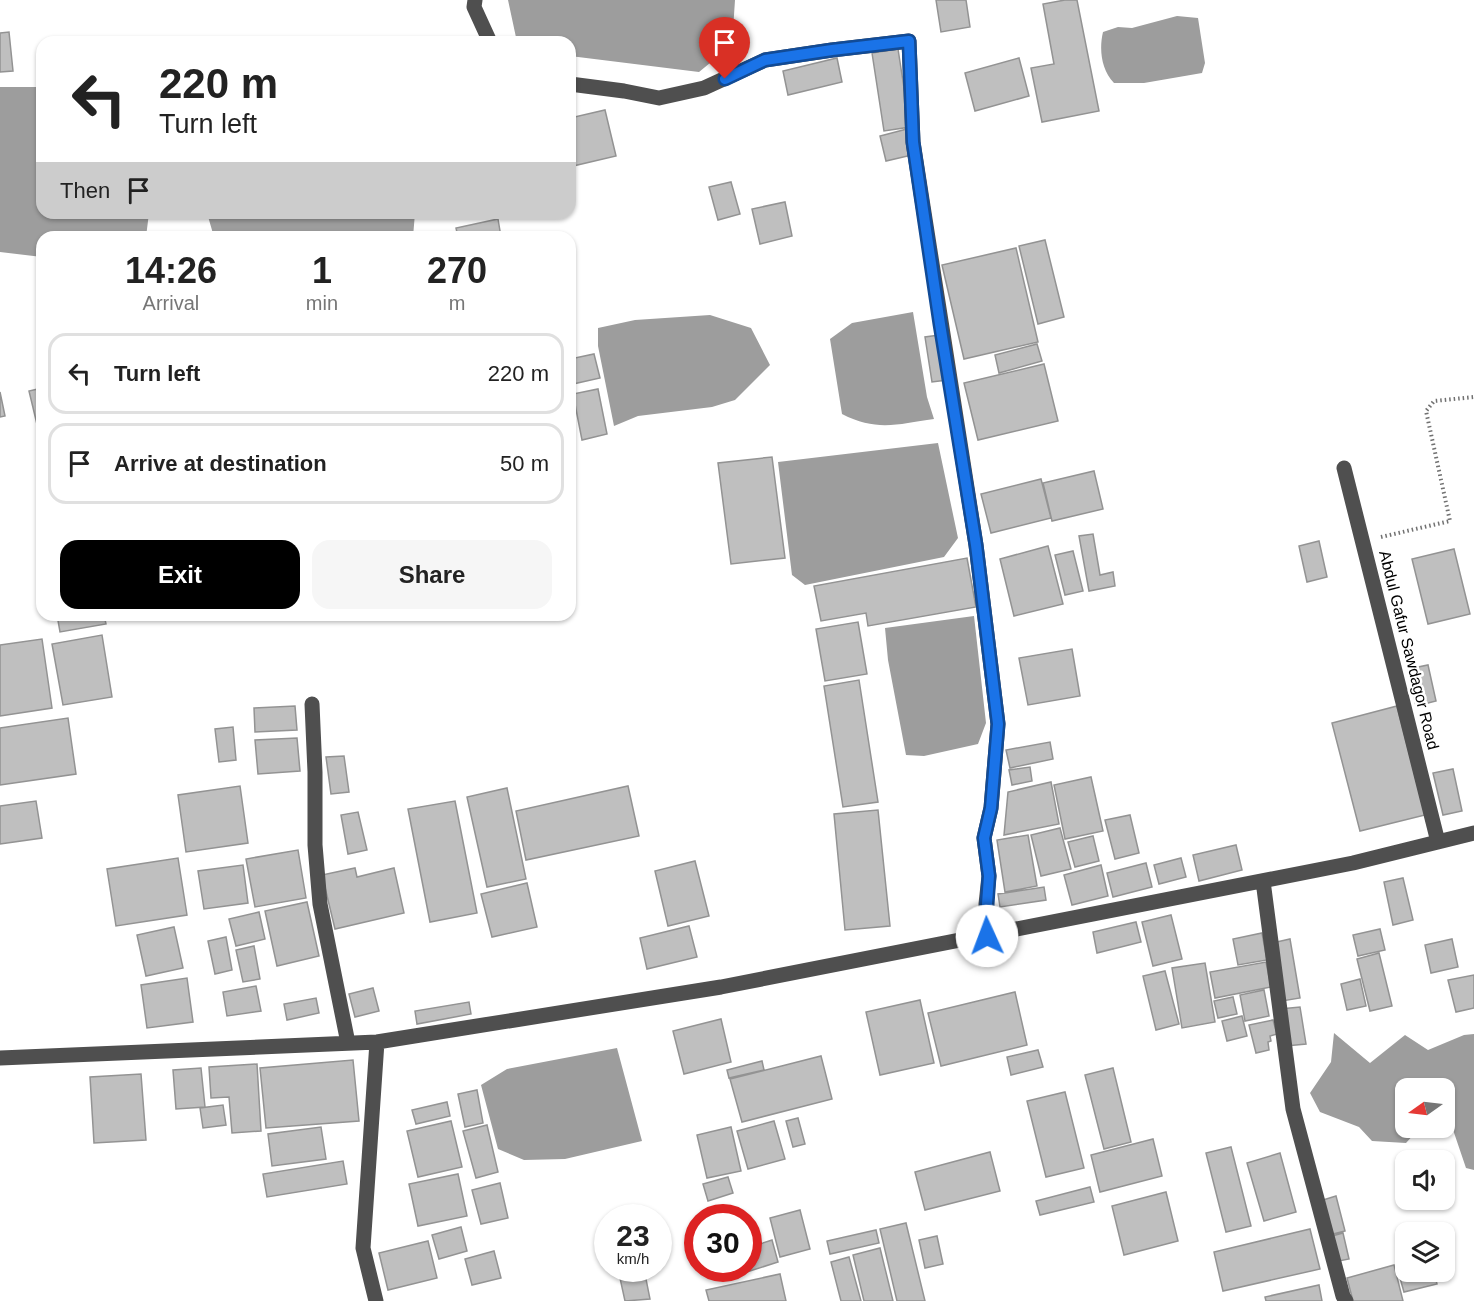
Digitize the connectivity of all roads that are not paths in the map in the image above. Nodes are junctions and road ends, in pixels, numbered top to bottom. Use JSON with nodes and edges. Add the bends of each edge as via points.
{"nodes":[{"id":1,"x":475,"y":0,"type":"edge"},
{"id":2,"x":487,"y":36,"type":"edge"},
{"id":3,"x":576,"y":85,"type":"edge"},
{"id":4,"x":1344,"y":468,"type":"dead end"},
{"id":5,"x":312,"y":704,"type":"dead end"},
{"id":6,"x":1474,"y":833,"type":"edge"},
{"id":7,"x":1438,"y":842,"type":"junction"},
{"id":8,"x":1263,"y":881,"type":"junction"},
{"id":9,"x":987,"y":936,"type":"junction"},
{"id":10,"x":377,"y":1042,"type":"junction"},
{"id":11,"x":348,"y":1043,"type":"junction"},
{"id":12,"x":0,"y":1058,"type":"edge"},
{"id":13,"x":376,"y":1301,"type":"edge"},
{"id":14,"x":1346,"y":1301,"type":"edge"}],
"edges":[{"from":1,"to":2,"type":"street","via":[[474,7]]},
{"from":3,"to":9,"type":"street","via":[[659,98],[704,88],[765,60],[909,41],[913,142],[976,545],[998,724],[991,808],[984,838],[989,876]]},
{"from":4,"to":7,"type":"street","name":"Abdul Gafur Sawdagor Road"},
{"from":5,"to":11,"type":"street","via":[[320,904]]},
{"from":6,"to":7,"type":"street"},
{"from":7,"to":8,"type":"street"},
{"from":8,"to":9,"type":"street"},
{"from":8,"to":14,"type":"street","via":[[1293,1109]]},
{"from":9,"to":10,"type":"street","via":[[721,987]]},
{"from":10,"to":11,"type":"street"},
{"from":10,"to":13,"type":"street","via":[[363,1248]]},
{"from":11,"to":12,"type":"street"}]}
